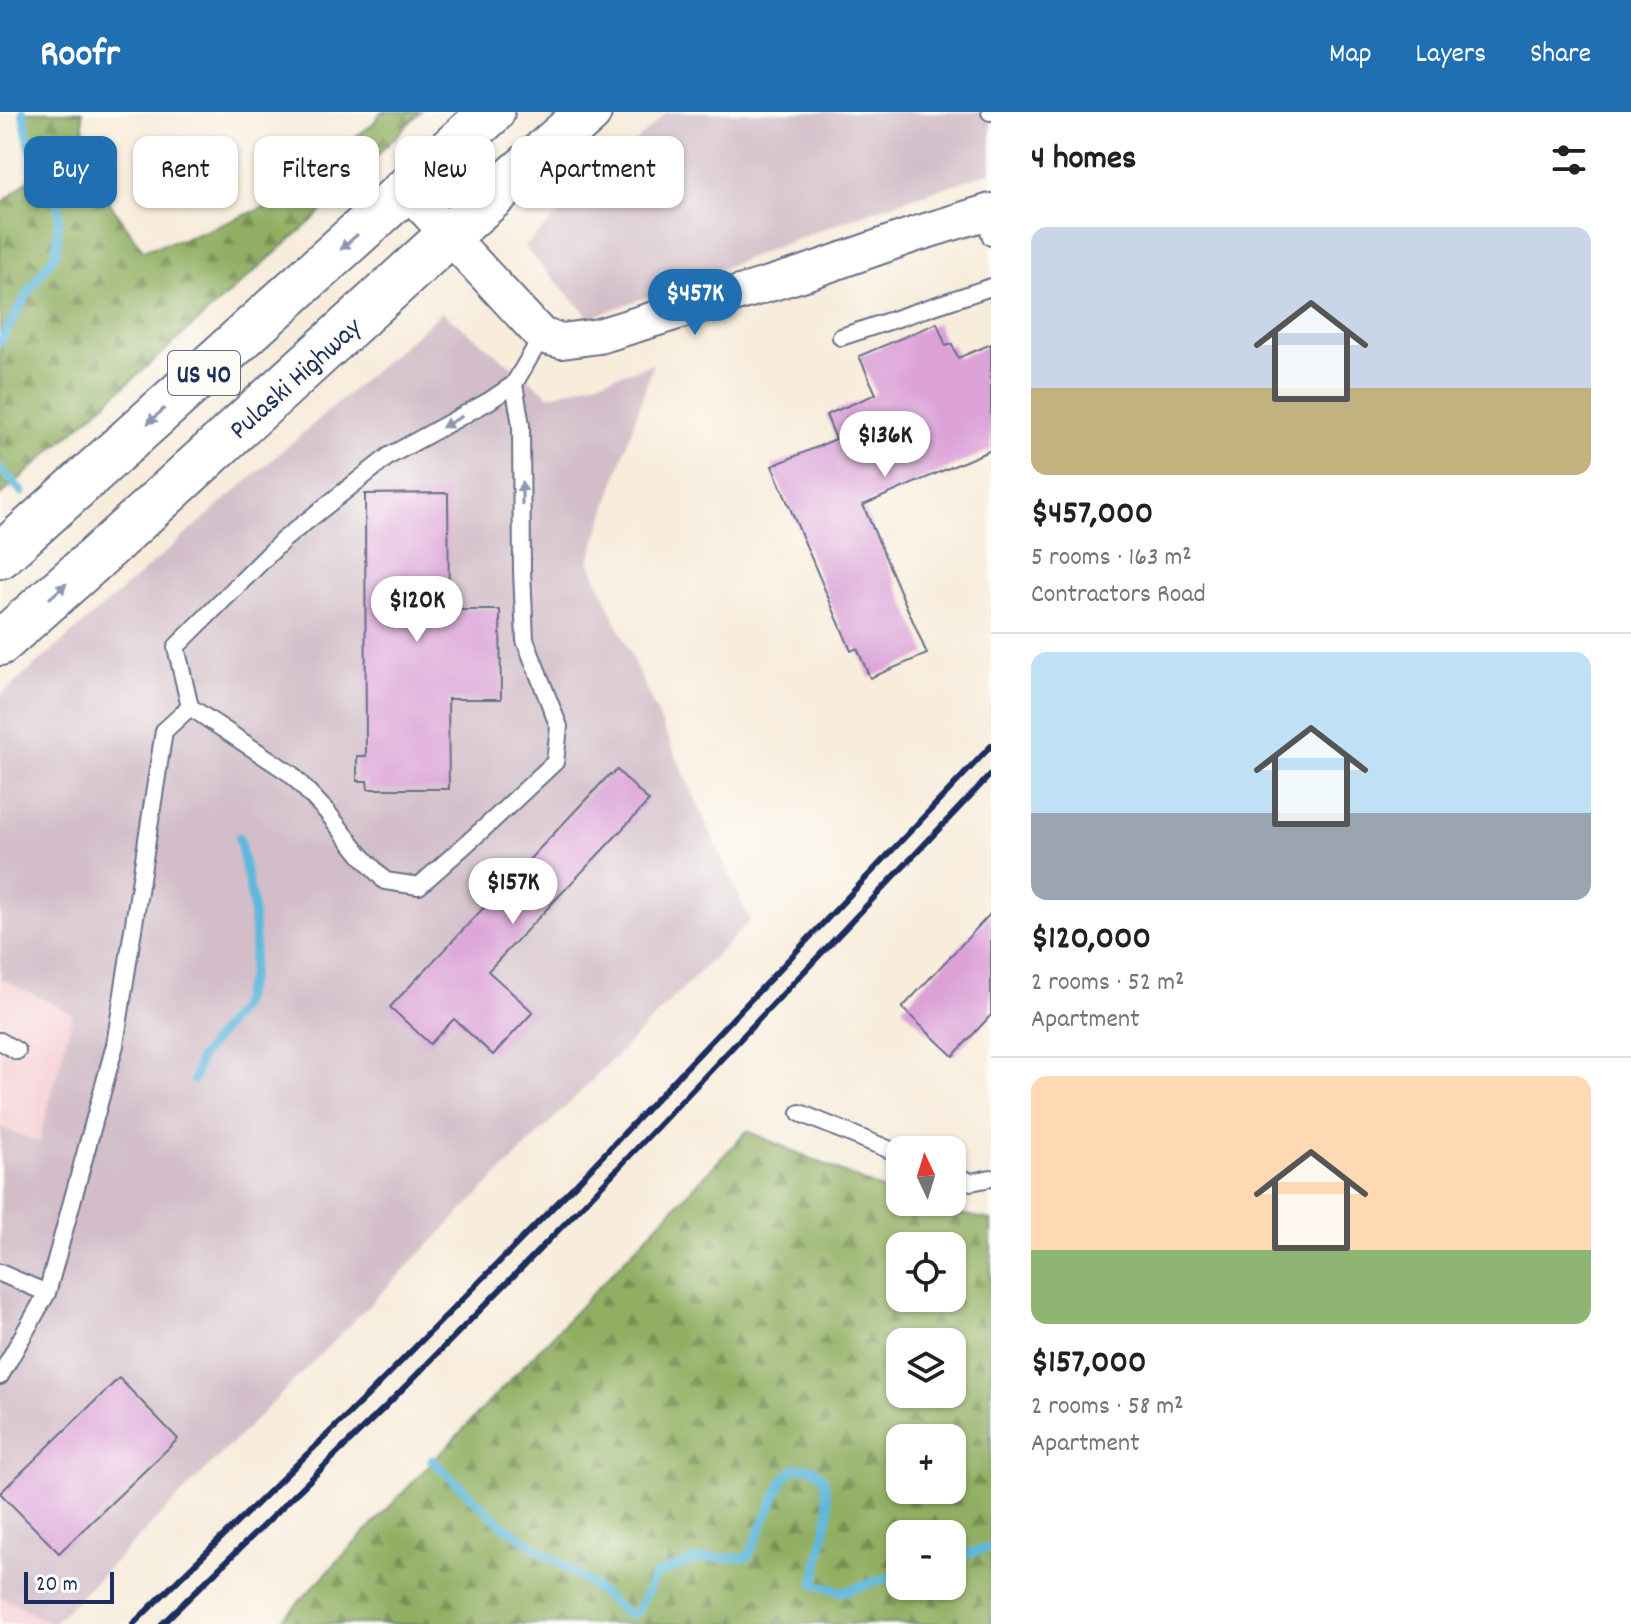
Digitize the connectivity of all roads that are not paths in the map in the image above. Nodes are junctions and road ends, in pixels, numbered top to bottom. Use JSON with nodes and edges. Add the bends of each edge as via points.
{"nodes":[{"id":1,"x":492,"y":112,"type":"edge"},
{"id":2,"x":589,"y":112,"type":"edge"},
{"id":3,"x":466,"y":136,"type":"edge"},
{"id":4,"x":395,"y":201,"type":"edge"},
{"id":5,"x":424,"y":208,"type":"edge"},
{"id":6,"x":989,"y":220,"type":"edge"},
{"id":7,"x":449,"y":235,"type":"junction"},
{"id":8,"x":991,"y":287,"type":"edge"},
{"id":9,"x":542,"y":336,"type":"junction"},
{"id":10,"x":841,"y":337,"type":"dead end"},
{"id":11,"x":514,"y":384,"type":"junction"},
{"id":12,"x":0,"y":556,"type":"edge"},
{"id":13,"x":0,"y":643,"type":"edge"},
{"id":14,"x":190,"y":707,"type":"junction"},
{"id":15,"x":0,"y":1041,"type":"edge"},
{"id":16,"x":17,"y":1051,"type":"dead end"},
{"id":17,"x":800,"y":1113,"type":"dead end"},
{"id":18,"x":886,"y":1148,"type":"edge"},
{"id":19,"x":991,"y":1178,"type":"edge"},
{"id":20,"x":966,"y":1180,"type":"edge"},
{"id":21,"x":0,"y":1273,"type":"edge"},
{"id":22,"x":47,"y":1293,"type":"junction"},
{"id":23,"x":0,"y":1376,"type":"edge"}],
"edges":[{"from":1,"to":3,"type":"highway","number":"US 40"},
{"from":2,"to":7,"type":"highway","name":"Pulaski Highway","number":"US 40"},
{"from":4,"to":12,"type":"highway","number":"US 40","one_way":true},
{"from":5,"to":7,"type":"street"},
{"from":6,"to":9,"type":"street","via":[[913,235],[599,336],[562,341]]},
{"from":7,"to":9,"type":"street"},
{"from":13,"to":7,"type":"highway","name":"Pulaski Highway","number":"US 40","one_way":true},
{"from":8,"to":10,"type":"lane"},
{"from":9,"to":11,"type":"lane"},
{"from":11,"to":14,"type":"lane","one_way":true,"via":[[389,456],[283,540],[176,647]]},
{"from":14,"to":11,"type":"lane","one_way":true,"via":[[291,774],[385,881],[419,886],[555,762],[559,727],[525,640],[521,425]]},
{"from":14,"to":22,"type":"lane","via":[[164,731],[115,1045]]},
{"from":15,"to":16,"type":"lane"},
{"from":17,"to":18,"type":"lane"},
{"from":19,"to":20,"type":"lane"},
{"from":21,"to":22,"type":"lane"},
{"from":22,"to":23,"type":"lane"}]}
